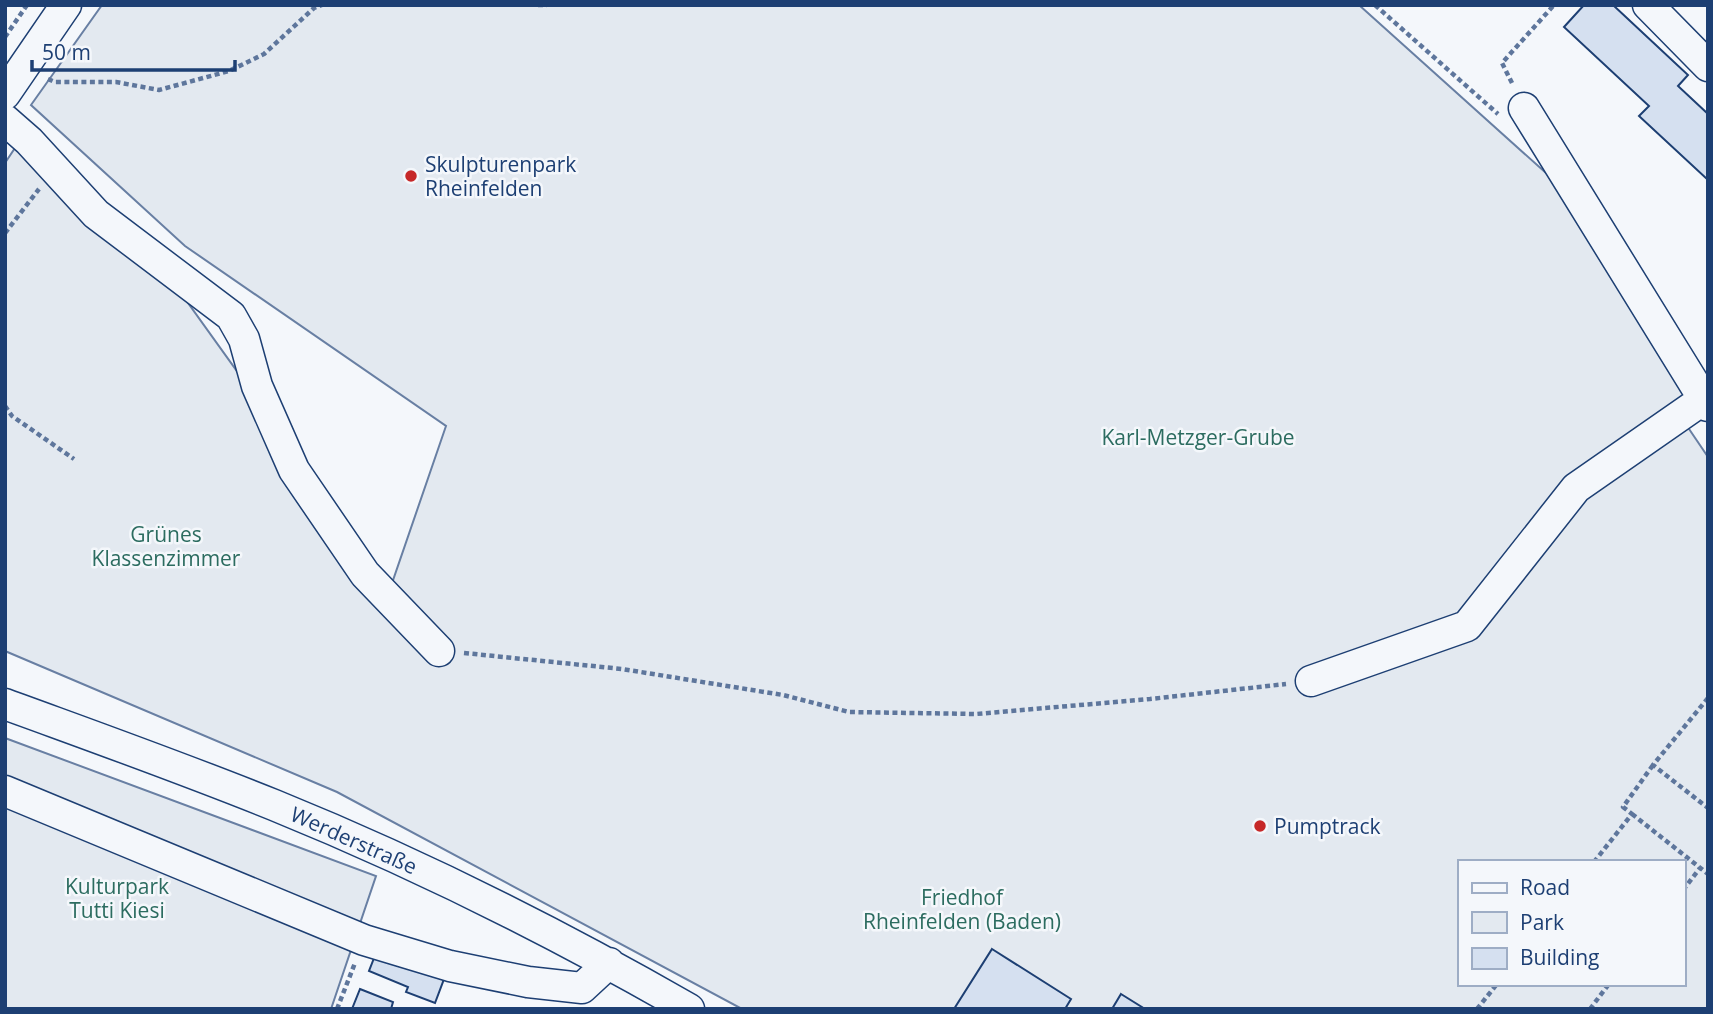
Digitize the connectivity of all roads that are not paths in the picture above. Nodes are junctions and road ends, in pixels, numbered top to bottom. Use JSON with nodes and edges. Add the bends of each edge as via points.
{"nodes":[{"id":1,"x":66,"y":5,"type":"edge"},
{"id":2,"x":1648,"y":5,"type":"edge"},
{"id":3,"x":1708,"y":66,"type":"edge"},
{"id":4,"x":5,"y":94,"type":"edge"},
{"id":5,"x":1512,"y":111,"type":"road end"},
{"id":6,"x":5,"y":120,"type":"edge"},
{"id":7,"x":1706,"y":403,"type":"edge"},
{"id":8,"x":439,"y":651,"type":"road end"},
{"id":9,"x":1311,"y":681,"type":"road end"},
{"id":10,"x":5,"y":704,"type":"edge"},
{"id":11,"x":5,"y":791,"type":"edge"},
{"id":12,"x":609,"y":963,"type":"junction"},
{"id":13,"x":689,"y":1009,"type":"edge"}],
"edges":[{"from":1,"to":4,"type":"street"},
{"from":2,"to":3,"type":"street"},
{"from":5,"to":7,"type":"street"},
{"from":6,"to":8,"type":"street","via":[[96,214],[231,316],[294,470],[365,574]]},
{"from":7,"to":9,"type":"street","via":[[1576,488],[1467,626]]},
{"from":10,"to":12,"type":"street","name":"Werderstraße","via":[[287,810],[473,894]]},
{"from":11,"to":12,"type":"street","via":[[364,940],[450,965],[582,988]]},
{"from":12,"to":13,"type":"street","name":"Werderstraße"}]}
